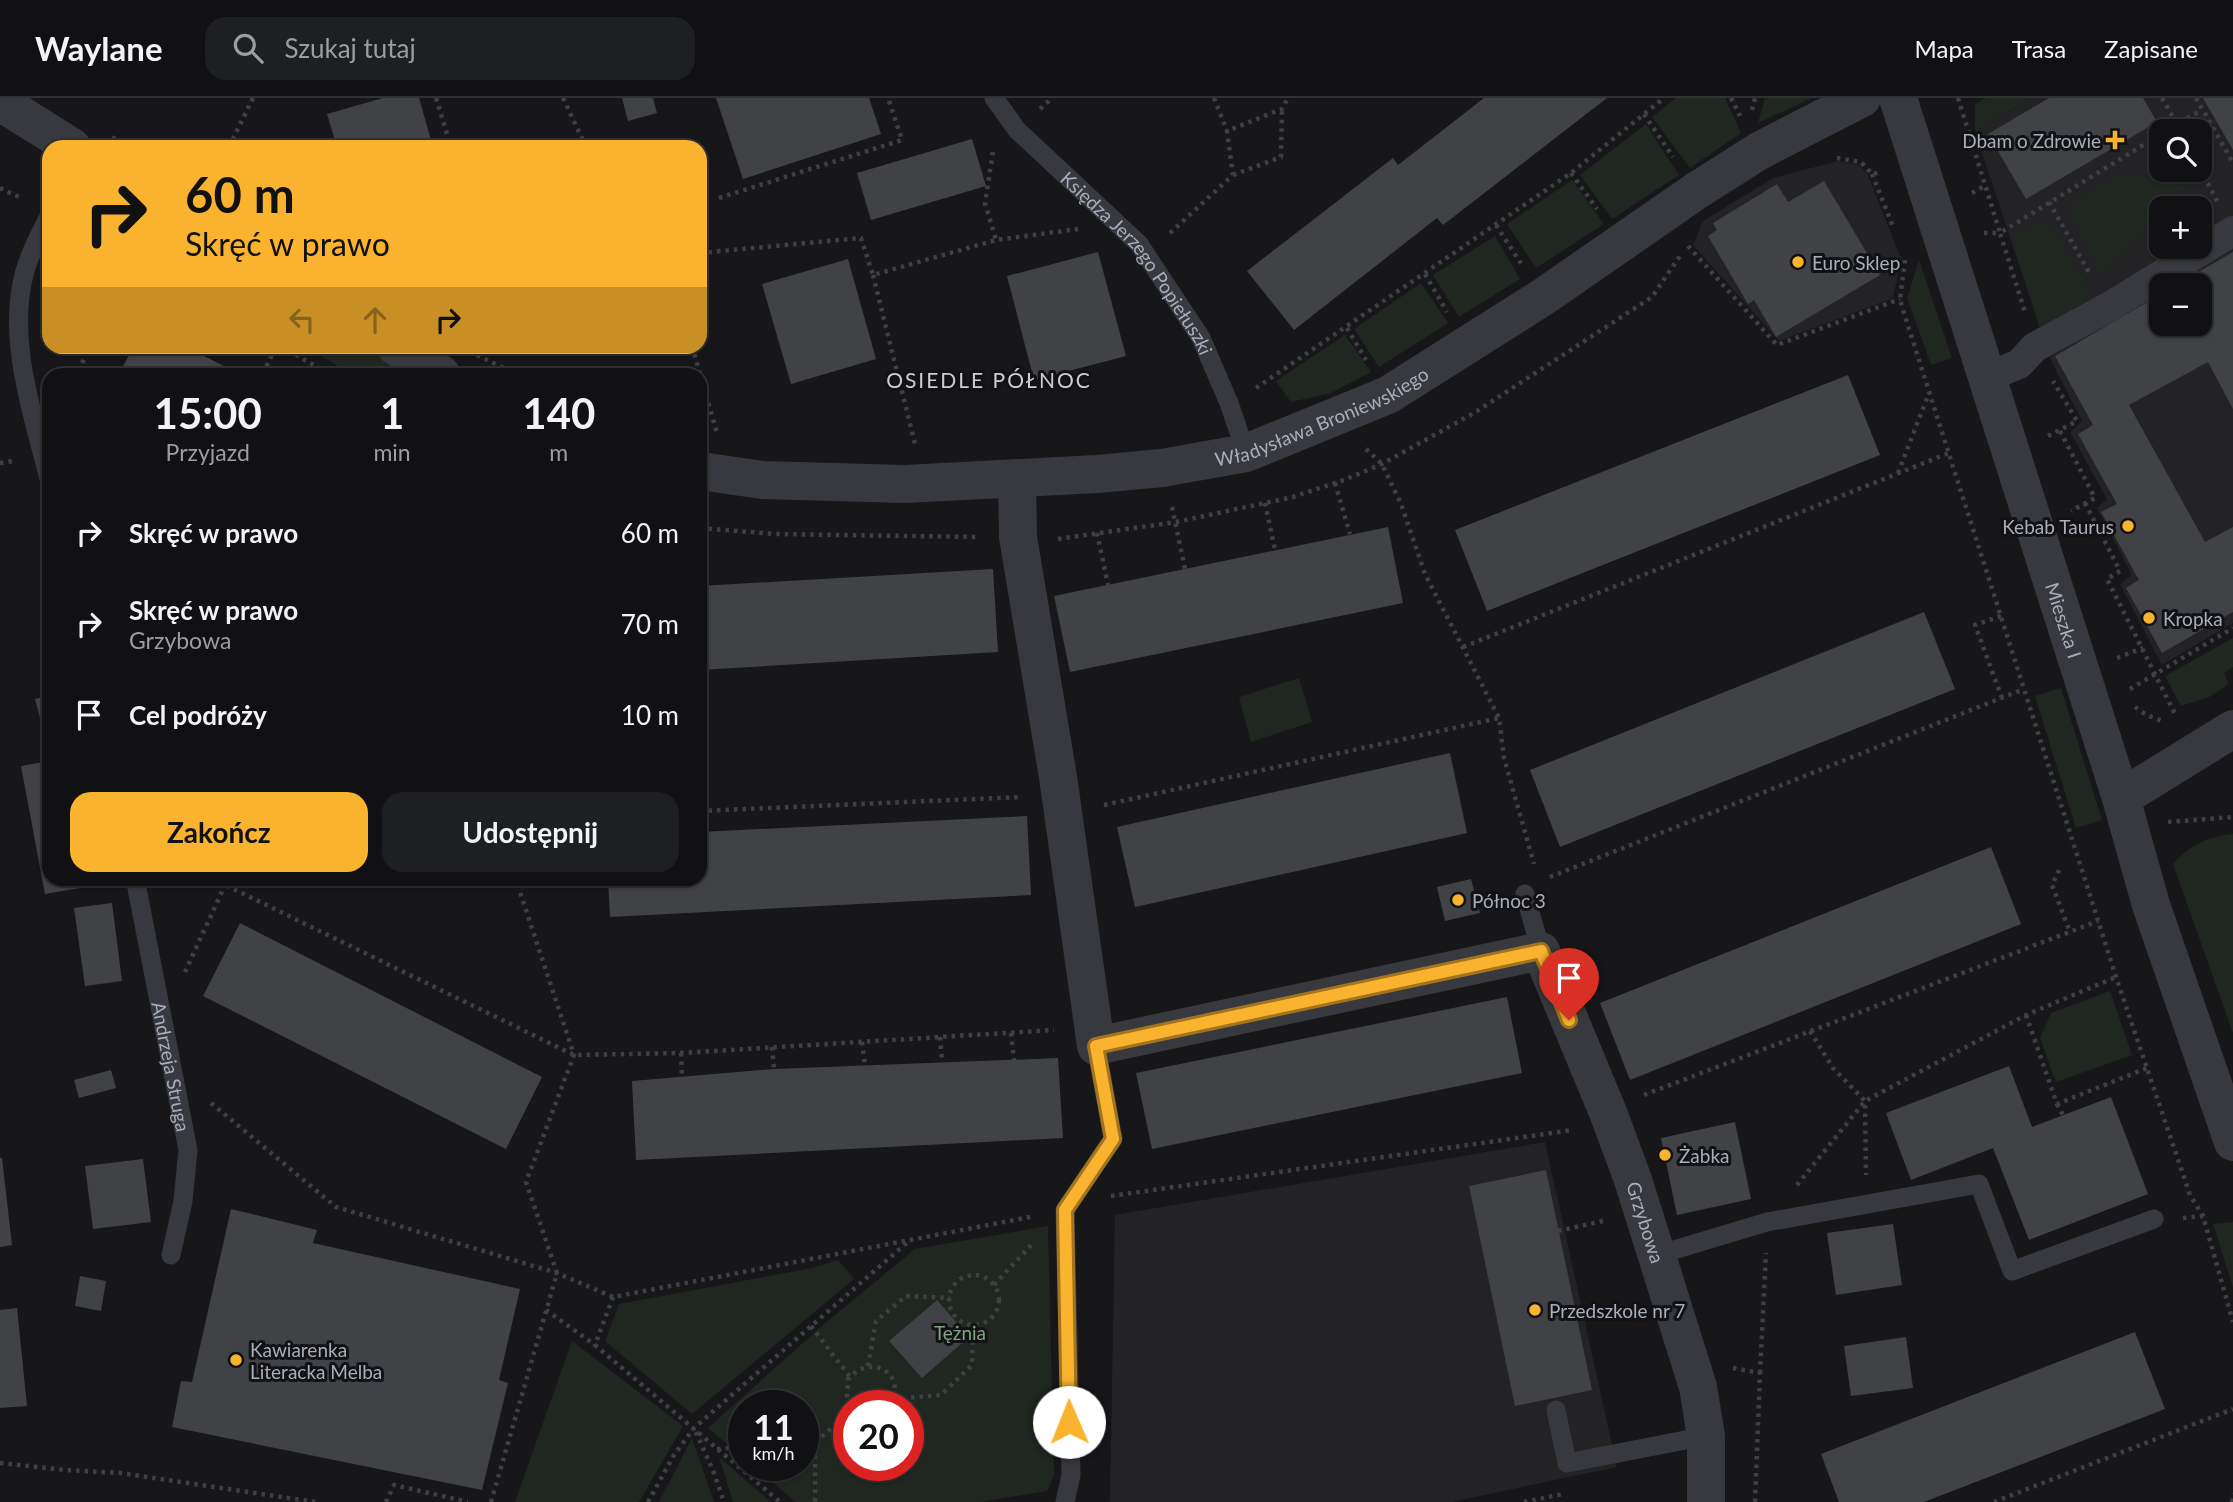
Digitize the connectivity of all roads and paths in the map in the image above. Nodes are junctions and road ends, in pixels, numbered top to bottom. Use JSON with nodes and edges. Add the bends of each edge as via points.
{"nodes":[{"id":1,"x":253,"y":98,"type":"edge"},
{"id":2,"x":436,"y":98,"type":"edge"},
{"id":3,"x":564,"y":98,"type":"edge"},
{"id":4,"x":888,"y":98,"type":"edge"},
{"id":5,"x":994,"y":98,"type":"edge"},
{"id":6,"x":1214,"y":98,"type":"edge"},
{"id":7,"x":1288,"y":98,"type":"edge"},
{"id":8,"x":1664,"y":98,"type":"edge"},
{"id":9,"x":1862,"y":98,"type":"edge"},
{"id":10,"x":1898,"y":98,"type":"edge"},
{"id":11,"x":1958,"y":98,"type":"edge"},
{"id":12,"x":2162,"y":98,"type":"edge"},
{"id":13,"x":2196,"y":98,"type":"edge"},
{"id":14,"x":0,"y":102,"type":"edge"},
{"id":15,"x":1282,"y":109,"type":"junction"},
{"id":16,"x":2202,"y":110,"type":"junction"},
{"id":17,"x":1644,"y":114,"type":"junction"},
{"id":18,"x":2174,"y":119,"type":"edge"},
{"id":19,"x":2186,"y":119,"type":"edge"},
{"id":20,"x":1227,"y":131,"type":"junction"},
{"id":21,"x":61,"y":140,"type":"edge"},
{"id":22,"x":232,"y":140,"type":"edge"},
{"id":23,"x":449,"y":140,"type":"edge"},
{"id":24,"x":583,"y":140,"type":"edge"},
{"id":25,"x":2149,"y":141,"type":"edge"},
{"id":26,"x":993,"y":156,"type":"dead end"},
{"id":27,"x":1837,"y":158,"type":"dead end"},
{"id":28,"x":2233,"y":163,"type":"edge"},
{"id":29,"x":1885,"y":170,"type":"dead end"},
{"id":30,"x":1872,"y":174,"type":"junction"},
{"id":31,"x":1233,"y":175,"type":"junction"},
{"id":32,"x":0,"y":188,"type":"edge"},
{"id":33,"x":1696,"y":191,"type":"junction"},
{"id":34,"x":719,"y":198,"type":"dead end"},
{"id":35,"x":2049,"y":202,"type":"junction"},
{"id":36,"x":41,"y":210,"type":"edge"},
{"id":37,"x":1084,"y":231,"type":"dead end"},
{"id":38,"x":2233,"y":231,"type":"edge"},
{"id":39,"x":1896,"y":234,"type":"dead end"},
{"id":40,"x":1692,"y":236,"type":"dead end"},
{"id":41,"x":1164,"y":239,"type":"dead end"},
{"id":42,"x":996,"y":240,"type":"junction"},
{"id":43,"x":1688,"y":245,"type":"junction"},
{"id":44,"x":707,"y":252,"type":"edge"},
{"id":45,"x":1905,"y":258,"type":"dead end"},
{"id":46,"x":873,"y":275,"type":"junction"},
{"id":47,"x":1900,"y":299,"type":"junction"},
{"id":48,"x":2109,"y":307,"type":"junction"},
{"id":49,"x":2035,"y":347,"type":"junction"},
{"id":50,"x":293,"y":354,"type":"edge"},
{"id":51,"x":408,"y":354,"type":"edge"},
{"id":52,"x":476,"y":354,"type":"edge"},
{"id":53,"x":318,"y":368,"type":"edge"},
{"id":54,"x":431,"y":368,"type":"edge"},
{"id":55,"x":504,"y":368,"type":"edge"},
{"id":56,"x":1988,"y":377,"type":"junction"},
{"id":57,"x":1250,"y":392,"type":"dead end"},
{"id":58,"x":1930,"y":393,"type":"junction"},
{"id":59,"x":2060,"y":430,"type":"junction"},
{"id":60,"x":2040,"y":440,"type":"dead end"},
{"id":61,"x":42,"y":450,"type":"edge"},
{"id":62,"x":1246,"y":453,"type":"junction"},
{"id":63,"x":1949,"y":453,"type":"junction"},
{"id":64,"x":918,"y":454,"type":"dead end"},
{"id":65,"x":709,"y":455,"type":"edge"},
{"id":66,"x":1382,"y":464,"type":"junction"},
{"id":67,"x":1898,"y":474,"type":"junction"},
{"id":68,"x":1017,"y":478,"type":"junction"},
{"id":69,"x":1335,"y":483,"type":"junction"},
{"id":70,"x":1293,"y":497,"type":"dead end"},
{"id":71,"x":1265,"y":503,"type":"dead end"},
{"id":72,"x":2085,"y":503,"type":"junction"},
{"id":73,"x":1401,"y":504,"type":"dead end"},
{"id":74,"x":2064,"y":515,"type":"dead end"},
{"id":75,"x":1176,"y":522,"type":"dead end"},
{"id":76,"x":1097,"y":533,"type":"dead end"},
{"id":77,"x":1350,"y":534,"type":"dead end"},
{"id":78,"x":1275,"y":550,"type":"dead end"},
{"id":79,"x":1185,"y":569,"type":"dead end"},
{"id":80,"x":1108,"y":585,"type":"dead end"},
{"id":81,"x":2001,"y":616,"type":"junction"},
{"id":82,"x":2233,"y":628,"type":"edge"},
{"id":83,"x":1463,"y":647,"type":"dead end"},
{"id":84,"x":2143,"y":648,"type":"junction"},
{"id":85,"x":2110,"y":661,"type":"dead end"},
{"id":86,"x":2155,"y":674,"type":"junction"},
{"id":87,"x":2024,"y":689,"type":"junction"},
{"id":88,"x":2120,"y":695,"type":"dead end"},
{"id":89,"x":2002,"y":698,"type":"junction"},
{"id":90,"x":1499,"y":718,"type":"dead end"},
{"id":91,"x":2180,"y":723,"type":"dead end"},
{"id":92,"x":2233,"y":729,"type":"edge"},
{"id":93,"x":1026,"y":797,"type":"dead end"},
{"id":94,"x":2121,"y":798,"type":"junction"},
{"id":95,"x":1096,"y":807,"type":"dead end"},
{"id":96,"x":707,"y":811,"type":"edge"},
{"id":97,"x":2172,"y":812,"type":"dead end"},
{"id":98,"x":2233,"y":817,"type":"edge"},
{"id":99,"x":2167,"y":822,"type":"junction"},
{"id":100,"x":2168,"y":833,"type":"dead end"},
{"id":101,"x":2059,"y":870,"type":"dead end"},
{"id":102,"x":137,"y":886,"type":"edge"},
{"id":103,"x":225,"y":886,"type":"edge"},
{"id":104,"x":227,"y":886,"type":"edge"},
{"id":105,"x":521,"y":886,"type":"edge"},
{"id":106,"x":1525,"y":894,"type":"joint"},
{"id":107,"x":2098,"y":921,"type":"junction"},
{"id":108,"x":2070,"y":932,"type":"junction"},
{"id":109,"x":1541,"y":951,"type":"junction"},
{"id":110,"x":2116,"y":977,"type":"junction"},
{"id":111,"x":179,"y":984,"type":"dead end"},
{"id":112,"x":2026,"y":1015,"type":"junction"},
{"id":113,"x":1810,"y":1031,"type":"junction"},
{"id":114,"x":1011,"y":1033,"type":"junction"},
{"id":115,"x":1095,"y":1036,"type":"junction"},
{"id":116,"x":940,"y":1037,"type":"junction"},
{"id":117,"x":862,"y":1042,"type":"junction"},
{"id":118,"x":772,"y":1047,"type":"junction"},
{"id":119,"x":681,"y":1053,"type":"junction"},
{"id":120,"x":574,"y":1055,"type":"junction"},
{"id":121,"x":1014,"y":1060,"type":"dead end"},
{"id":122,"x":942,"y":1061,"type":"dead end"},
{"id":123,"x":864,"y":1066,"type":"dead end"},
{"id":124,"x":2147,"y":1068,"type":"junction"},
{"id":125,"x":774,"y":1069,"type":"dead end"},
{"id":126,"x":682,"y":1077,"type":"dead end"},
{"id":127,"x":205,"y":1097,"type":"dead end"},
{"id":128,"x":1636,"y":1098,"type":"dead end"},
{"id":129,"x":1865,"y":1101,"type":"junction"},
{"id":130,"x":2057,"y":1104,"type":"junction"},
{"id":131,"x":2063,"y":1115,"type":"dead end"},
{"id":132,"x":2233,"y":1142,"type":"edge"},
{"id":133,"x":1866,"y":1204,"type":"junction"},
{"id":134,"x":1065,"y":1210,"type":"junction"},
{"id":135,"x":1605,"y":1212,"type":"dead end"},
{"id":136,"x":2154,"y":1219,"type":"dead end"},
{"id":137,"x":1767,"y":1222,"type":"junction"},
{"id":138,"x":1558,"y":1231,"type":"dead end"},
{"id":139,"x":910,"y":1240,"type":"dead end"},
{"id":140,"x":171,"y":1255,"type":"dead end"},
{"id":141,"x":1657,"y":1255,"type":"junction"},
{"id":142,"x":557,"y":1273,"type":"junction"},
{"id":143,"x":994,"y":1285,"type":"junction"},
{"id":144,"x":950,"y":1298,"type":"junction"},
{"id":145,"x":546,"y":1310,"type":"junction"},
{"id":146,"x":2233,"y":1322,"type":"edge"},
{"id":147,"x":973,"y":1325,"type":"junction"},
{"id":148,"x":811,"y":1326,"type":"junction"},
{"id":149,"x":595,"y":1345,"type":"junction"},
{"id":150,"x":868,"y":1366,"type":"junction"},
{"id":151,"x":1760,"y":1373,"type":"dead end"},
{"id":152,"x":850,"y":1377,"type":"junction"},
{"id":153,"x":847,"y":1390,"type":"edge"},
{"id":154,"x":895,"y":1390,"type":"edge"},
{"id":155,"x":924,"y":1396,"type":"edge"},
{"id":156,"x":2233,"y":1409,"type":"edge"},
{"id":157,"x":1556,"y":1410,"type":"dead end"},
{"id":158,"x":833,"y":1427,"type":"edge"},
{"id":159,"x":694,"y":1429,"type":"junction"},
{"id":160,"x":1706,"y":1436,"type":"junction"},
{"id":161,"x":819,"y":1439,"type":"edge"},
{"id":162,"x":728,"y":1448,"type":"edge"},
{"id":163,"x":716,"y":1449,"type":"junction"},
{"id":164,"x":0,"y":1463,"type":"edge"},
{"id":165,"x":816,"y":1481,"type":"edge"},
{"id":166,"x":2233,"y":1493,"type":"edge"},
{"id":167,"x":315,"y":1502,"type":"edge"},
{"id":168,"x":386,"y":1502,"type":"edge"},
{"id":169,"x":467,"y":1502,"type":"edge"},
{"id":170,"x":491,"y":1502,"type":"edge"},
{"id":171,"x":648,"y":1502,"type":"edge"},
{"id":172,"x":724,"y":1502,"type":"edge"},
{"id":173,"x":780,"y":1502,"type":"edge"},
{"id":174,"x":816,"y":1502,"type":"edge"},
{"id":175,"x":1065,"y":1502,"type":"edge"},
{"id":176,"x":1706,"y":1502,"type":"edge"},
{"id":177,"x":1994,"y":1502,"type":"edge"},
{"id":178,"x":2232,"y":1502,"type":"edge"}],
"edges":[{"from":1,"to":22,"type":"path"},
{"from":2,"to":23,"type":"path"},
{"from":3,"to":24,"type":"path"},
{"from":4,"to":34,"type":"path","via":[[902,140]]},
{"from":5,"to":62,"type":"lane","name":"Księdza Jerzego Popiełuszki","via":[[1017,130],[1139,244],[1201,338]]},
{"from":6,"to":20,"type":"path"},
{"from":7,"to":15,"type":"path"},
{"from":8,"to":17,"type":"path"},
{"from":9,"to":33,"type":"street","name":"Władysława Broniewskiego","via":[[1759,151]]},
{"from":10,"to":56,"type":"street","name":"Mieszka I"},
{"from":11,"to":35,"type":"path","via":[[2000,233]]},
{"from":12,"to":18,"type":"path"},
{"from":13,"to":16,"type":"path"},
{"from":14,"to":21,"type":"street"},
{"from":15,"to":20,"type":"path"},
{"from":15,"to":31,"type":"path","via":[[1281,157]]},
{"from":16,"to":19,"type":"path"},
{"from":16,"to":28,"type":"path"},
{"from":17,"to":33,"type":"path"},
{"from":17,"to":57,"type":"path","via":[[1571,173]]},
{"from":20,"to":31,"type":"path"},
{"from":25,"to":35,"type":"path"},
{"from":26,"to":42,"type":"path","via":[[985,203]]},
{"from":27,"to":30,"type":"path","via":[[1861,162]]},
{"from":29,"to":30,"type":"path"},
{"from":30,"to":39,"type":"path"},
{"from":31,"to":41,"type":"path"},
{"from":32,"to":36,"type":"path"},
{"from":33,"to":62,"type":"street","name":"Władysława Broniewskiego","via":[[1543,297],[1388,395]]},
{"from":35,"to":48,"type":"path"},
{"from":36,"to":61,"type":"lane","via":[[25,271],[19,319],[24,374]]},
{"from":37,"to":42,"type":"path"},
{"from":38,"to":48,"type":"street"},
{"from":40,"to":43,"type":"path"},
{"from":42,"to":46,"type":"path"},
{"from":43,"to":47,"type":"path","via":[[1777,345]]},
{"from":43,"to":66,"type":"path","via":[[1652,297],[1474,413]]},
{"from":44,"to":46,"type":"path","via":[[861,238]]},
{"from":45,"to":47,"type":"path"},
{"from":46,"to":64,"type":"path"},
{"from":47,"to":58,"type":"path"},
{"from":48,"to":49,"type":"street"},
{"from":49,"to":56,"type":"street","via":[[2019,365]]},
{"from":49,"to":59,"type":"path","via":[[2077,421]]},
{"from":50,"to":53,"type":"path"},
{"from":51,"to":54,"type":"street"},
{"from":52,"to":55,"type":"path"},
{"from":56,"to":94,"type":"street","name":"Mieszka I"},
{"from":58,"to":63,"type":"path"},
{"from":58,"to":67,"type":"path"},
{"from":59,"to":60,"type":"path"},
{"from":59,"to":72,"type":"path","via":[[2095,498]]},
{"from":62,"to":68,"type":"street","name":"Władysława Broniewskiego","via":[[1162,468]]},
{"from":63,"to":67,"type":"path"},
{"from":63,"to":81,"type":"path"},
{"from":65,"to":68,"type":"street","name":"Władysława Broniewskiego","via":[[762,480],[905,484]]},
{"from":66,"to":69,"type":"path"},
{"from":66,"to":73,"type":"path"},
{"from":67,"to":83,"type":"path"},
{"from":68,"to":115,"type":"street","via":[[1017,537]]},
{"from":69,"to":70,"type":"path"},
{"from":69,"to":77,"type":"path"},
{"from":71,"to":78,"type":"path"},
{"from":72,"to":74,"type":"path"},
{"from":72,"to":84,"type":"path","via":[[2120,571],[2107,579]]},
{"from":75,"to":79,"type":"path"},
{"from":76,"to":80,"type":"path"},
{"from":81,"to":87,"type":"path"},
{"from":81,"to":89,"type":"path","via":[[1975,625]]},
{"from":82,"to":86,"type":"path"},
{"from":84,"to":85,"type":"path"},
{"from":84,"to":86,"type":"path"},
{"from":86,"to":88,"type":"path"},
{"from":86,"to":91,"type":"path"},
{"from":87,"to":89,"type":"path"},
{"from":87,"to":107,"type":"path"},
{"from":89,"to":106,"type":"path","via":[[1539,881]]},
{"from":90,"to":95,"type":"path"},
{"from":92,"to":94,"type":"street"},
{"from":93,"to":96,"type":"path"},
{"from":94,"to":132,"type":"street","name":"Mieszka I","via":[[2151,905]]},
{"from":97,"to":99,"type":"path"},
{"from":98,"to":99,"type":"path"},
{"from":99,"to":100,"type":"path"},
{"from":101,"to":108,"type":"path","via":[[2052,885]]},
{"from":102,"to":140,"type":"lane","name":"Andrzeja Struga","via":[[188,1150]]},
{"from":103,"to":111,"type":"path"},
{"from":104,"to":120,"type":"path"},
{"from":105,"to":120,"type":"path"},
{"from":106,"to":109,"type":"lane"},
{"from":107,"to":108,"type":"path"},
{"from":107,"to":110,"type":"path"},
{"from":108,"to":113,"type":"path"},
{"from":109,"to":115,"type":"street"},
{"from":109,"to":141,"type":"street","name":"Grzybowa","via":[[1609,1115]]},
{"from":110,"to":112,"type":"path"},
{"from":110,"to":124,"type":"path"},
{"from":112,"to":129,"type":"path"},
{"from":112,"to":130,"type":"path"},
{"from":113,"to":128,"type":"path"},
{"from":113,"to":129,"type":"path","via":[[1833,1068]]},
{"from":114,"to":115,"type":"path"},
{"from":114,"to":116,"type":"path"},
{"from":114,"to":121,"type":"path"},
{"from":115,"to":134,"type":"lane","via":[[1113,1139]]},
{"from":116,"to":117,"type":"path"},
{"from":116,"to":122,"type":"path"},
{"from":117,"to":118,"type":"path"},
{"from":117,"to":123,"type":"path"},
{"from":118,"to":119,"type":"path"},
{"from":118,"to":125,"type":"path"},
{"from":119,"to":120,"type":"path"},
{"from":119,"to":126,"type":"path"},
{"from":120,"to":142,"type":"path","via":[[526,1181]]},
{"from":124,"to":130,"type":"path"},
{"from":124,"to":146,"type":"path","via":[[2190,1195],[2203,1216]]},
{"from":127,"to":142,"type":"path","via":[[336,1207]]},
{"from":129,"to":133,"type":"path"},
{"from":129,"to":137,"type":"path"},
{"from":130,"to":131,"type":"path"},
{"from":133,"to":136,"type":"lane","via":[[1979,1184],[2012,1271]]},
{"from":133,"to":137,"type":"lane"},
{"from":134,"to":143,"type":"path"},
{"from":134,"to":175,"type":"lane","via":[[1071,1475]]},
{"from":135,"to":138,"type":"path","via":[[1607,1220]]},
{"from":137,"to":141,"type":"lane"},
{"from":137,"to":151,"type":"path"},
{"from":139,"to":148,"type":"path"},
{"from":141,"to":160,"type":"street","name":"Grzybowa","via":[[1698,1387]]},
{"from":142,"to":145,"type":"path"},
{"from":142,"to":149,"type":"path","via":[[613,1297]]},
{"from":143,"to":144,"type":"path","via":[[971,1275],[957,1283]]},
{"from":143,"to":147,"type":"path","via":[[998,1308],[988,1321]]},
{"from":144,"to":147,"type":"path","via":[[959,1319]]},
{"from":144,"to":150,"type":"path","via":[[906,1296],[876,1321]]},
{"from":145,"to":149,"type":"path"},
{"from":145,"to":170,"type":"path"},
{"from":147,"to":155,"type":"path","via":[[972,1365],[941,1395]]},
{"from":148,"to":152,"type":"path"},
{"from":148,"to":159,"type":"path"},
{"from":149,"to":159,"type":"path"},
{"from":150,"to":152,"type":"path"},
{"from":150,"to":154,"type":"path","via":[[884,1369]]},
{"from":152,"to":153,"type":"path"},
{"from":156,"to":177,"type":"path"},
{"from":157,"to":160,"type":"lane","via":[[1567,1463]]},
{"from":158,"to":161,"type":"path"},
{"from":159,"to":163,"type":"path"},
{"from":159,"to":171,"type":"path"},
{"from":159,"to":172,"type":"path"},
{"from":160,"to":176,"type":"street","name":"Grzybowa"},
{"from":162,"to":163,"type":"path"},
{"from":163,"to":173,"type":"path"},
{"from":164,"to":167,"type":"path","via":[[121,1473]]},
{"from":165,"to":174,"type":"path"},
{"from":166,"to":178,"type":"path"},
{"from":168,"to":169,"type":"path","via":[[394,1485]]}]}
